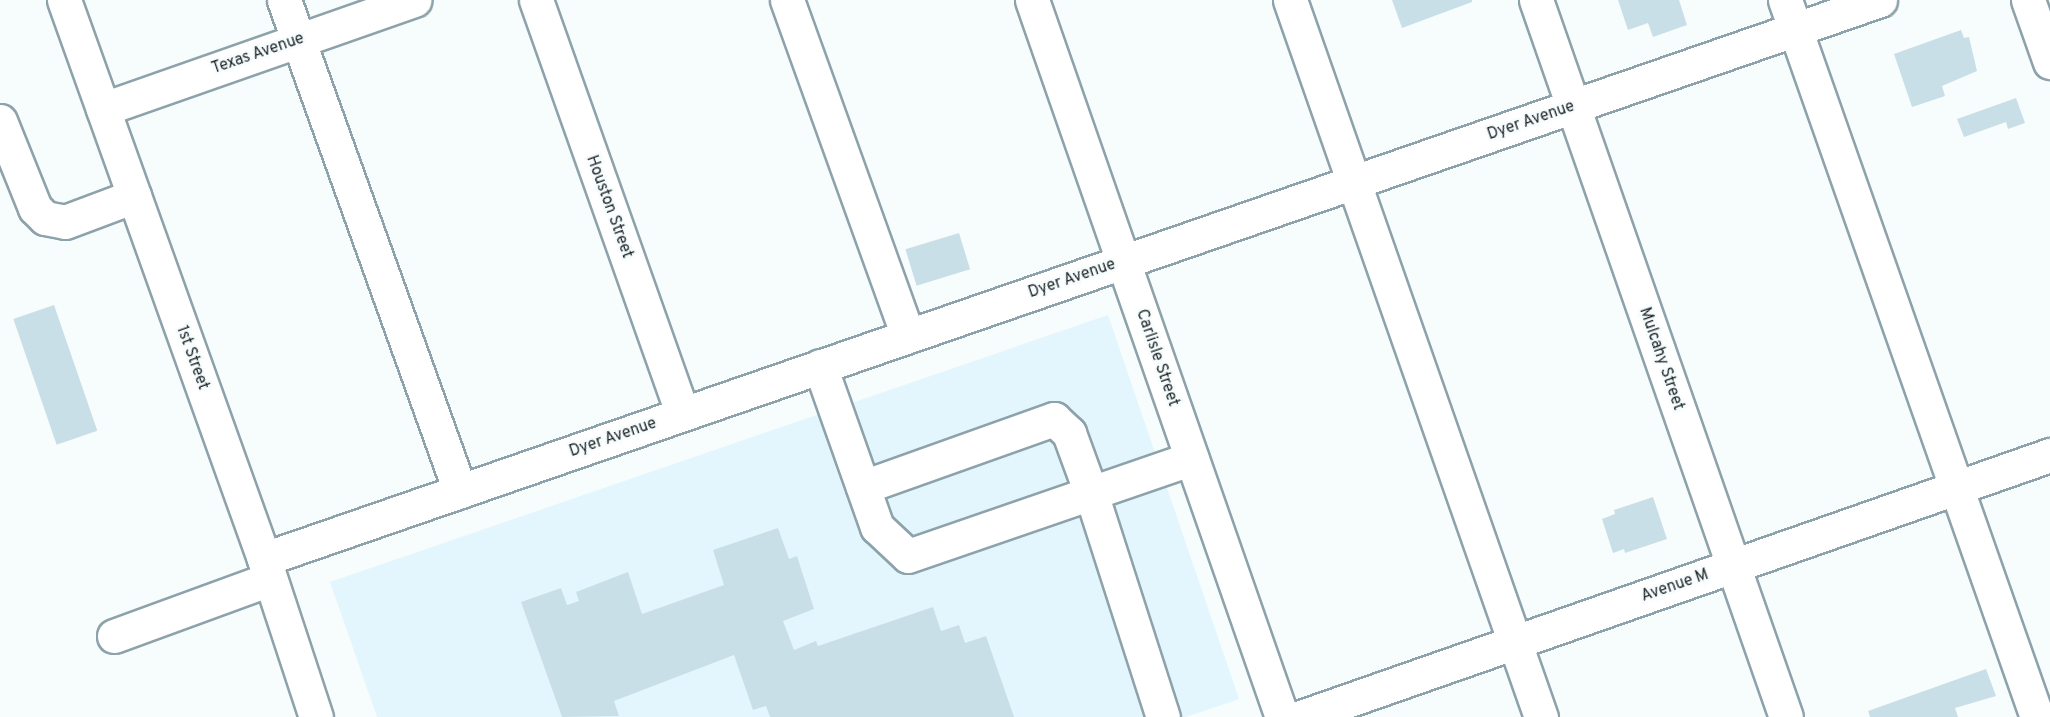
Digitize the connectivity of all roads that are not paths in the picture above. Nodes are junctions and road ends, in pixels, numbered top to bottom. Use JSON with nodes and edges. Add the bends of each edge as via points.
{"nodes":[{"id":1,"x":64,"y":0,"type":"edge"},
{"id":2,"x":284,"y":0,"type":"edge"},
{"id":3,"x":414,"y":0,"type":"edge"},
{"id":4,"x":536,"y":0,"type":"edge"},
{"id":5,"x":787,"y":0,"type":"edge"},
{"id":6,"x":1032,"y":0,"type":"edge"},
{"id":7,"x":1290,"y":0,"type":"edge"},
{"id":8,"x":1536,"y":0,"type":"edge"},
{"id":9,"x":1880,"y":0,"type":"edge"},
{"id":10,"x":2028,"y":0,"type":"edge"},
{"id":11,"x":1790,"y":15,"type":"edge"},
{"id":12,"x":298,"y":40,"type":"junction"},
{"id":13,"x":2050,"y":62,"type":"edge"},
{"id":14,"x":1573,"y":106,"type":"junction"},
{"id":15,"x":103,"y":109,"type":"junction"},
{"id":16,"x":0,"y":121,"type":"edge"},
{"id":17,"x":1354,"y":182,"type":"junction"},
{"id":18,"x":134,"y":196,"type":"junction"},
{"id":19,"x":1124,"y":261,"type":"junction"},
{"id":20,"x":908,"y":336,"type":"junction"},
{"id":21,"x":820,"y":366,"type":"junction"},
{"id":22,"x":683,"y":414,"type":"junction"},
{"id":23,"x":2050,"y":455,"type":"edge"},
{"id":24,"x":1192,"y":458,"type":"junction"},
{"id":25,"x":863,"y":487,"type":"junction"},
{"id":26,"x":1956,"y":488,"type":"junction"},
{"id":27,"x":460,"y":491,"type":"junction"},
{"id":28,"x":1091,"y":493,"type":"junction"},
{"id":29,"x":1733,"y":566,"type":"junction"},
{"id":30,"x":267,"y":569,"type":"junction"},
{"id":31,"x":114,"y":636,"type":"dead end"},
{"id":32,"x":1515,"y":642,"type":"junction"},
{"id":33,"x":316,"y":717,"type":"edge"},
{"id":34,"x":1163,"y":717,"type":"edge"},
{"id":35,"x":1282,"y":717,"type":"edge"},
{"id":36,"x":1301,"y":717,"type":"edge"},
{"id":37,"x":1541,"y":717,"type":"edge"},
{"id":38,"x":1785,"y":717,"type":"edge"},
{"id":39,"x":2037,"y":717,"type":"edge"}],
"edges":[{"from":1,"to":15,"type":"street","name":"1st Street"},
{"from":2,"to":12,"type":"street"},
{"from":3,"to":12,"type":"street","name":"Texas Avenue"},
{"from":4,"to":22,"type":"street","name":"Houston Street"},
{"from":5,"to":20,"type":"street"},
{"from":6,"to":19,"type":"street","name":"Carlisle Street"},
{"from":7,"to":17,"type":"street"},
{"from":8,"to":14,"type":"street","name":"Mulcahy Street"},
{"from":9,"to":11,"type":"street","name":"Dyer Avenue"},
{"from":10,"to":13,"type":"street"},
{"from":11,"to":14,"type":"street","name":"Dyer Avenue"},
{"from":11,"to":26,"type":"street"},
{"from":12,"to":15,"type":"street","name":"Texas Avenue"},
{"from":12,"to":27,"type":"street"},
{"from":14,"to":17,"type":"street","name":"Dyer Avenue"},
{"from":14,"to":29,"type":"street","name":"Mulcahy Street"},
{"from":15,"to":18,"type":"street","name":"1st Street"},
{"from":16,"to":18,"type":"street","via":[[35,208],[45,218],[65,222]]},
{"from":17,"to":19,"type":"street","name":"Dyer Avenue"},
{"from":17,"to":32,"type":"street"},
{"from":18,"to":30,"type":"street","name":"1st Street"},
{"from":19,"to":20,"type":"street","name":"Dyer Avenue"},
{"from":19,"to":24,"type":"street","name":"Carlisle Street"},
{"from":20,"to":21,"type":"street","name":"Dyer Avenue"},
{"from":21,"to":22,"type":"street","name":"Dyer Avenue"},
{"from":21,"to":25,"type":"street"},
{"from":22,"to":27,"type":"street","name":"Dyer Avenue"},
{"from":23,"to":26,"type":"street","name":"Avenue M"},
{"from":24,"to":28,"type":"street"},
{"from":24,"to":35,"type":"street","name":"Carlisle Street"},
{"from":25,"to":28,"type":"street","via":[[877,527],[908,556]]},
{"from":25,"to":28,"type":"street","via":[[1054,419],[1069,433]]},
{"from":26,"to":29,"type":"street","name":"Avenue M"},
{"from":26,"to":39,"type":"street"},
{"from":27,"to":30,"type":"street","name":"Dyer Avenue"},
{"from":28,"to":34,"type":"street"},
{"from":29,"to":32,"type":"street","name":"Avenue M"},
{"from":29,"to":38,"type":"street","name":"Mulcahy Street"},
{"from":30,"to":31,"type":"street","name":"Dyer Avenue"},
{"from":30,"to":33,"type":"street","name":"1st Street"},
{"from":32,"to":36,"type":"street","name":"Avenue M"},
{"from":32,"to":37,"type":"street"}]}
